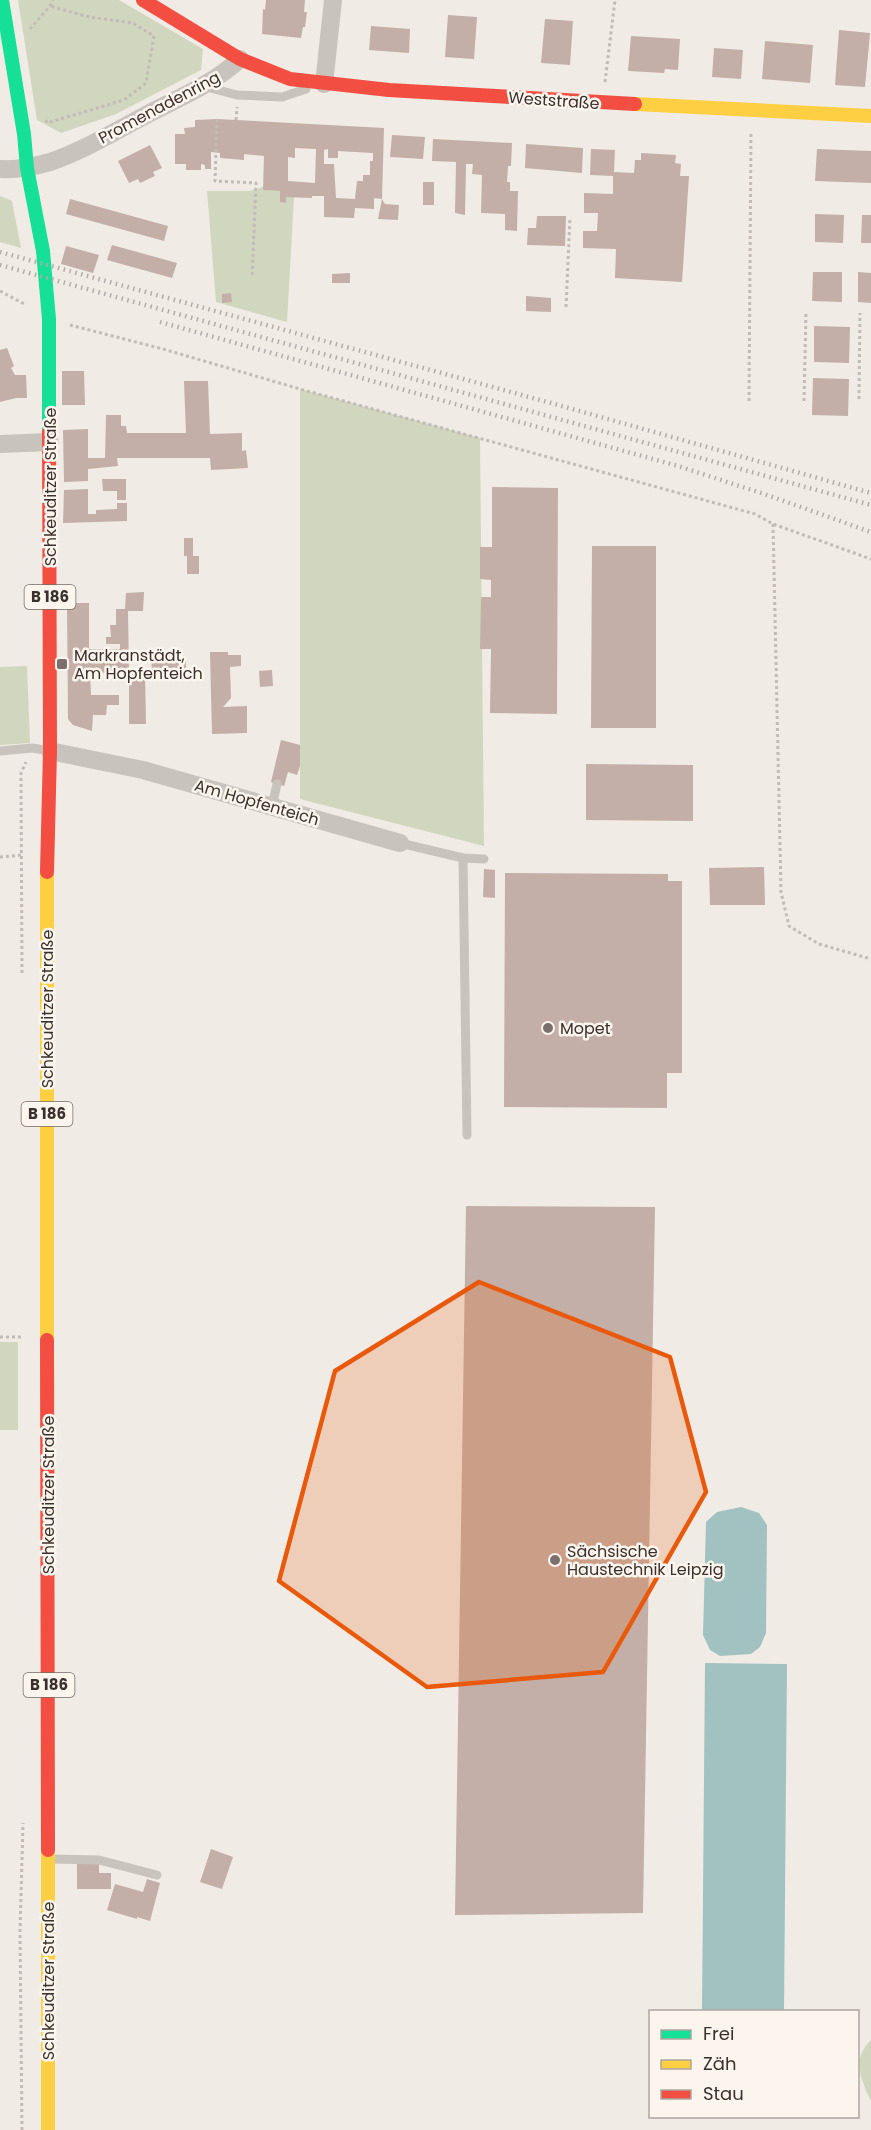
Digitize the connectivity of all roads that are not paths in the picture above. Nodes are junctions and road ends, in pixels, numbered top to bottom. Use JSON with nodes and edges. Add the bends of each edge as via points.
{"nodes":[{"id":1,"x":2,"y":0,"type":"edge"},
{"id":2,"x":143,"y":0,"type":"edge"},
{"id":3,"x":333,"y":0,"type":"edge"},
{"id":4,"x":240,"y":59,"type":"junction"},
{"id":5,"x":324,"y":84,"type":"junction"},
{"id":6,"x":203,"y":86,"type":"junction"},
{"id":7,"x":871,"y":116,"type":"edge"},
{"id":8,"x":27,"y":168,"type":"junction"},
{"id":9,"x":0,"y":169,"type":"edge"},
{"id":10,"x":50,"y":442,"type":"junction"},
{"id":11,"x":0,"y":444,"type":"edge"},
{"id":12,"x":0,"y":751,"type":"edge"},
{"id":13,"x":50,"y":751,"type":"junction"},
{"id":14,"x":277,"y":784,"type":"dead end"},
{"id":15,"x":272,"y":806,"type":"junction"},
{"id":16,"x":400,"y":843,"type":"joint"},
{"id":17,"x":463,"y":858,"type":"junction"},
{"id":18,"x":483,"y":859,"type":"dead end"},
{"id":19,"x":467,"y":1135,"type":"dead end"},
{"id":20,"x":48,"y":1858,"type":"junction"},
{"id":21,"x":157,"y":1875,"type":"dead end"},
{"id":22,"x":48,"y":2130,"type":"edge"}],
"edges":[{"from":1,"to":8,"type":"main road","name":"Schkeuditzer Straße","number":"B 186"},
{"from":2,"to":4,"type":"main road","name":"Promenadenring"},
{"from":3,"to":5,"type":"street"},
{"from":4,"to":5,"type":"main road","name":"Weststraße","via":[[290,79]]},
{"from":4,"to":6,"type":"street","name":"Promenadenring"},
{"from":5,"to":6,"type":"lane","via":[[282,97],[237,95]]},
{"from":5,"to":7,"type":"main road","name":"Weststraße"},
{"from":6,"to":8,"type":"street","name":"Promenadenring","via":[[123,128]]},
{"from":8,"to":9,"type":"street","name":"Promenadenring"},
{"from":8,"to":10,"type":"main road","name":"Schkeuditzer Straße","number":"B 186","via":[[43,251],[49,319]]},
{"from":10,"to":11,"type":"street"},
{"from":10,"to":13,"type":"main road","name":"Schkeuditzer Straße","number":"B 186"},
{"from":12,"to":13,"type":"lane"},
{"from":13,"to":15,"type":"street","name":"Am Hopfenteich","via":[[143,770]]},
{"from":13,"to":20,"type":"main road","name":"Schkeuditzer Straße","number":"B 186"},
{"from":14,"to":15,"type":"lane"},
{"from":15,"to":16,"type":"street","name":"Am Hopfenteich"},
{"from":16,"to":17,"type":"lane","name":"Am Hopfenteich"},
{"from":17,"to":18,"type":"lane","name":"Am Hopfenteich"},
{"from":17,"to":19,"type":"lane"},
{"from":20,"to":21,"type":"lane","via":[[99,1860]]},
{"from":20,"to":22,"type":"main road","name":"Schkeuditzer Straße","number":"B 186"}]}
